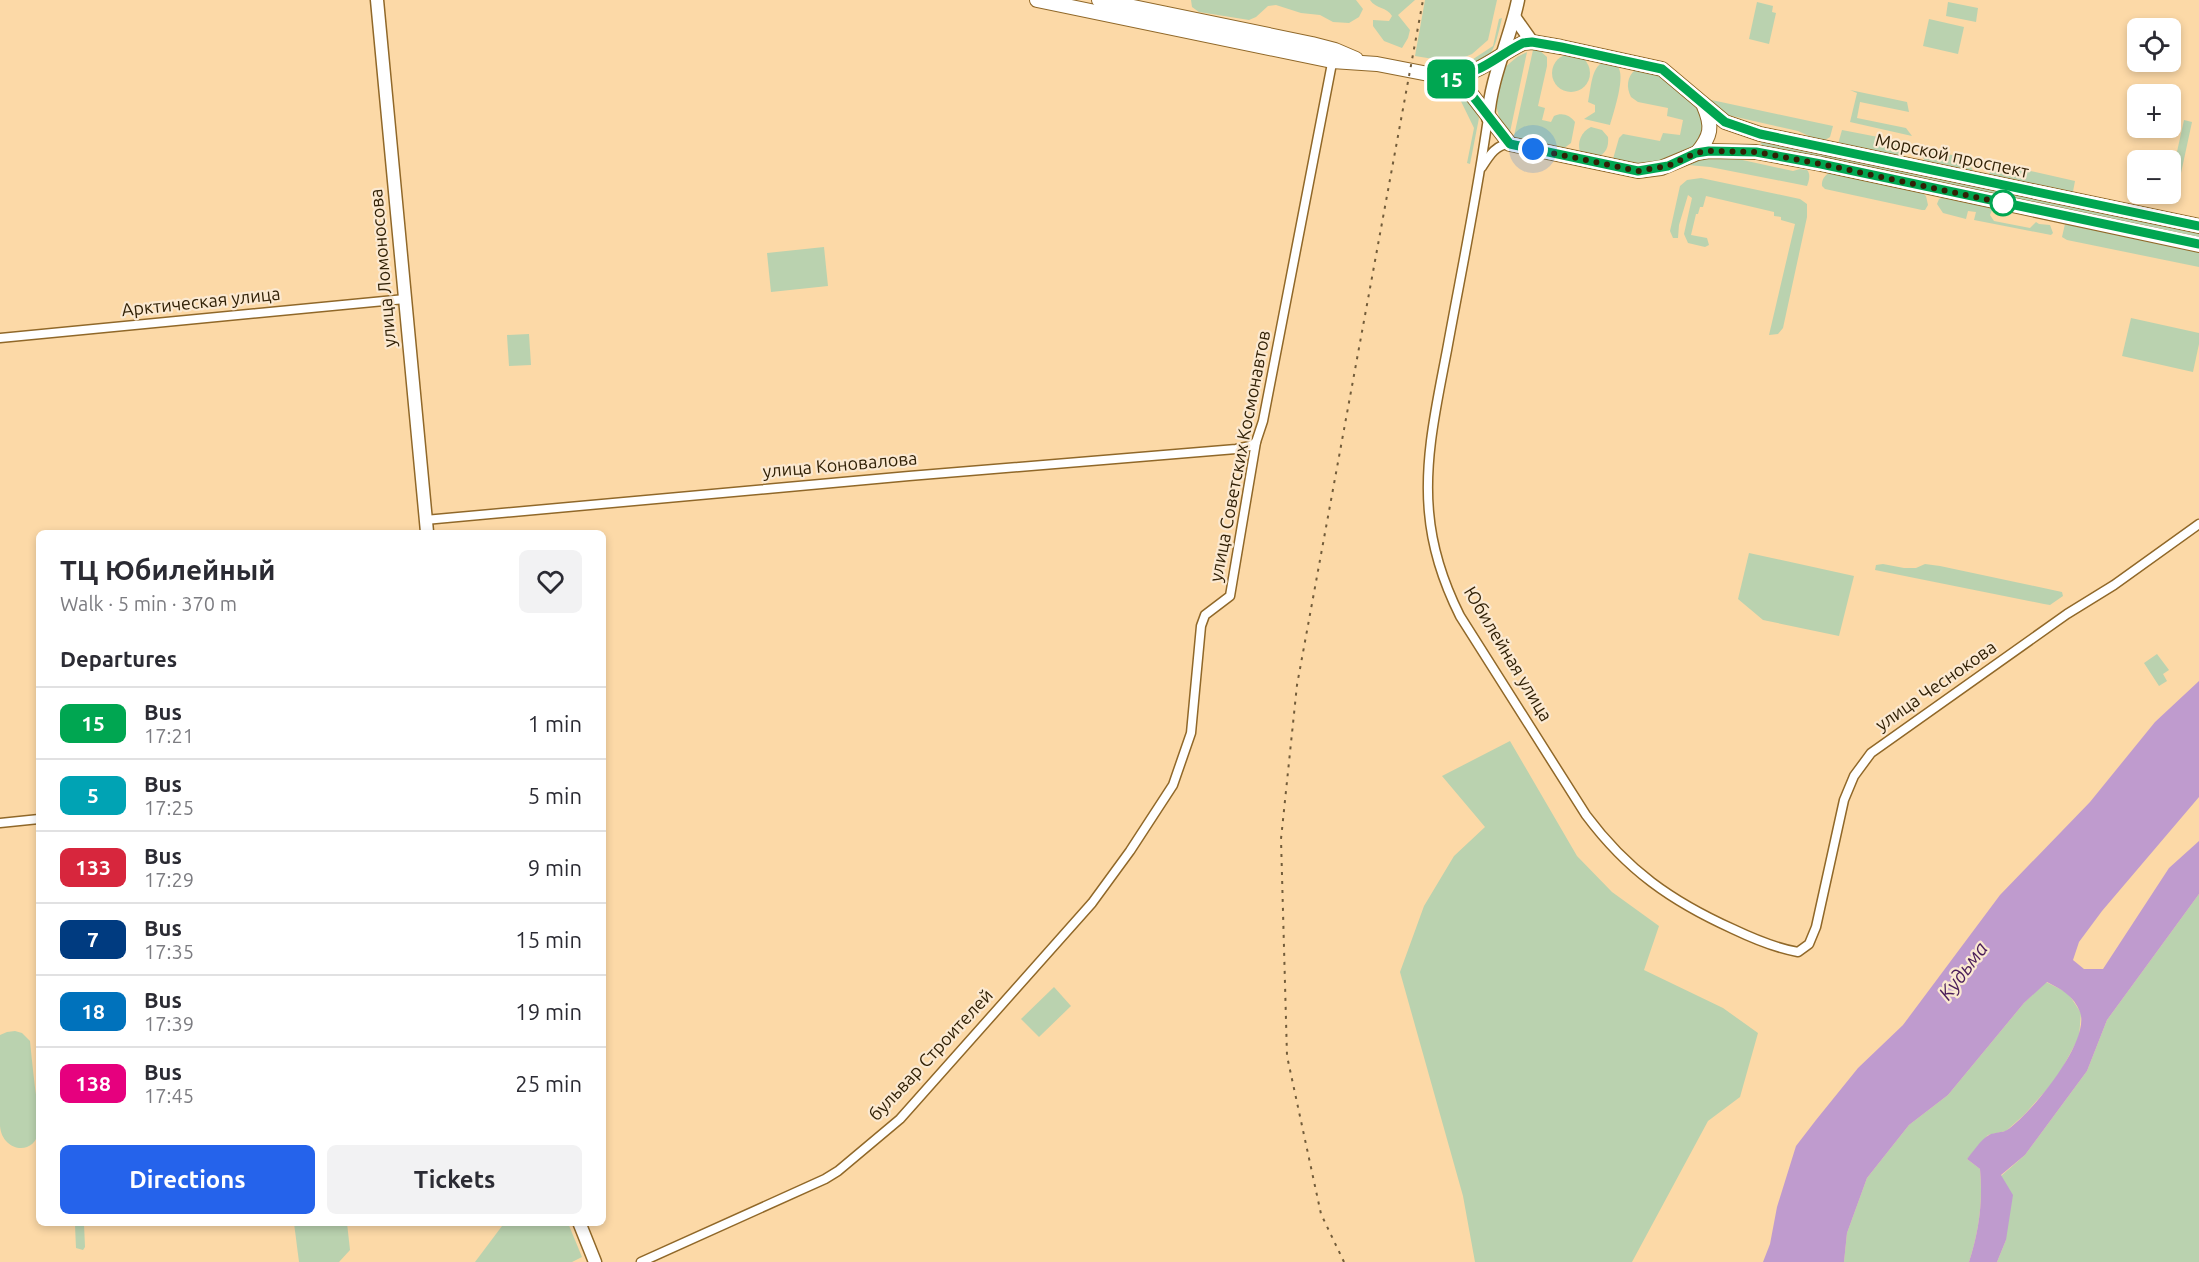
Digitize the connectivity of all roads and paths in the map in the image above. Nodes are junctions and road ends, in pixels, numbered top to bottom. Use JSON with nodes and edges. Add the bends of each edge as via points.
{"nodes":[{"id":1,"x":377,"y":0,"type":"edge"},
{"id":2,"x":1037,"y":0,"type":"edge"},
{"id":3,"x":1099,"y":0,"type":"edge"},
{"id":4,"x":1518,"y":0,"type":"edge"},
{"id":5,"x":1515,"y":18,"type":"junction"},
{"id":6,"x":1532,"y":42,"type":"junction"},
{"id":7,"x":1504,"y":54,"type":"junction"},
{"id":8,"x":1334,"y":55,"type":"junction"},
{"id":9,"x":1449,"y":78,"type":"junction"},
{"id":10,"x":1704,"y":106,"type":"junction"},
{"id":11,"x":1488,"y":118,"type":"junction"},
{"id":12,"x":1760,"y":134,"type":"junction"},
{"id":13,"x":1510,"y":144,"type":"junction"},
{"id":14,"x":1756,"y":152,"type":"junction"},
{"id":15,"x":1696,"y":153,"type":"junction"},
{"id":16,"x":1480,"y":170,"type":"junction"},
{"id":17,"x":2199,"y":226,"type":"edge"},
{"id":18,"x":2199,"y":244,"type":"edge"},
{"id":19,"x":405,"y":299,"type":"junction"},
{"id":20,"x":0,"y":338,"type":"edge"},
{"id":21,"x":1256,"y":442,"type":"junction"},
{"id":22,"x":2199,"y":524,"type":"edge"},
{"id":23,"x":426,"y":526,"type":"edge"},
{"id":24,"x":36,"y":819,"type":"edge"},
{"id":25,"x":0,"y":823,"type":"edge"},
{"id":26,"x":1092,"y":903,"type":"joint"},
{"id":27,"x":1798,"y":951,"type":"joint"},
{"id":28,"x":581,"y":1226,"type":"edge"},
{"id":29,"x":595,"y":1262,"type":"edge"},
{"id":30,"x":642,"y":1262,"type":"edge"}],
"edges":[{"from":1,"to":19,"type":"street","name":"улица Ломоносова"},
{"from":2,"to":8,"type":"main road"},
{"from":3,"to":8,"type":"main road"},
{"from":4,"to":5,"type":"street","name":"Юбилейная улица"},
{"from":5,"to":6,"type":"street"},
{"from":5,"to":7,"type":"street","name":"Юбилейная улица"},
{"from":6,"to":7,"type":"main road"},
{"from":6,"to":10,"type":"main road","name":"Морской проспект","via":[[1662,69]]},
{"from":7,"to":9,"type":"main road","via":[[1472,74]]},
{"from":7,"to":11,"type":"street","name":"Юбилейная улица","via":[[1496,71]]},
{"from":8,"to":9,"type":"main road"},
{"from":8,"to":21,"type":"street","name":"улица Советских Космонавтов"},
{"from":9,"to":11,"type":"main road","via":[[1468,90]]},
{"from":10,"to":12,"type":"main road","name":"Морской проспект","via":[[1725,122]]},
{"from":10,"to":15,"type":"main road","via":[[1710,130]]},
{"from":11,"to":13,"type":"main road"},
{"from":11,"to":16,"type":"street","name":"Юбилейная улица"},
{"from":12,"to":14,"type":"main road","via":[[1755,140]]},
{"from":12,"to":17,"type":"main road","name":"Морской проспект"},
{"from":13,"to":15,"type":"main road","name":"Морской проспект","via":[[1638,171],[1668,166]]},
{"from":13,"to":16,"type":"street","via":[[1492,153]]},
{"from":14,"to":15,"type":"main road","name":"Морской проспект"},
{"from":14,"to":18,"type":"main road","name":"Морской проспект"},
{"from":16,"to":27,"type":"street","name":"Юбилейная улица","via":[[1430,440],[1429,514],[1449,593],[1586,815],[1620,854],[1640,874],[1695,912],[1777,948]]},
{"from":19,"to":20,"type":"street","name":"Арктическая улица"},
{"from":19,"to":23,"type":"street","name":"улица Ломоносова"},
{"from":21,"to":23,"type":"street","name":"улица Коновалова","via":[[1236,449],[909,476]]},
{"from":21,"to":26,"type":"street","name":"улица Советских Космонавтов","via":[[1230,596],[1204,615],[1200,626],[1191,733],[1173,785]]},
{"from":22,"to":27,"type":"street","name":"улица Чеснокова","via":[[1871,753],[1854,776],[1844,800],[1815,927],[1809,944]]},
{"from":24,"to":25,"type":"street"},
{"from":26,"to":30,"type":"street","name":"бульвар Строителей","via":[[900,1119],[838,1171]]},
{"from":28,"to":29,"type":"street"}]}
